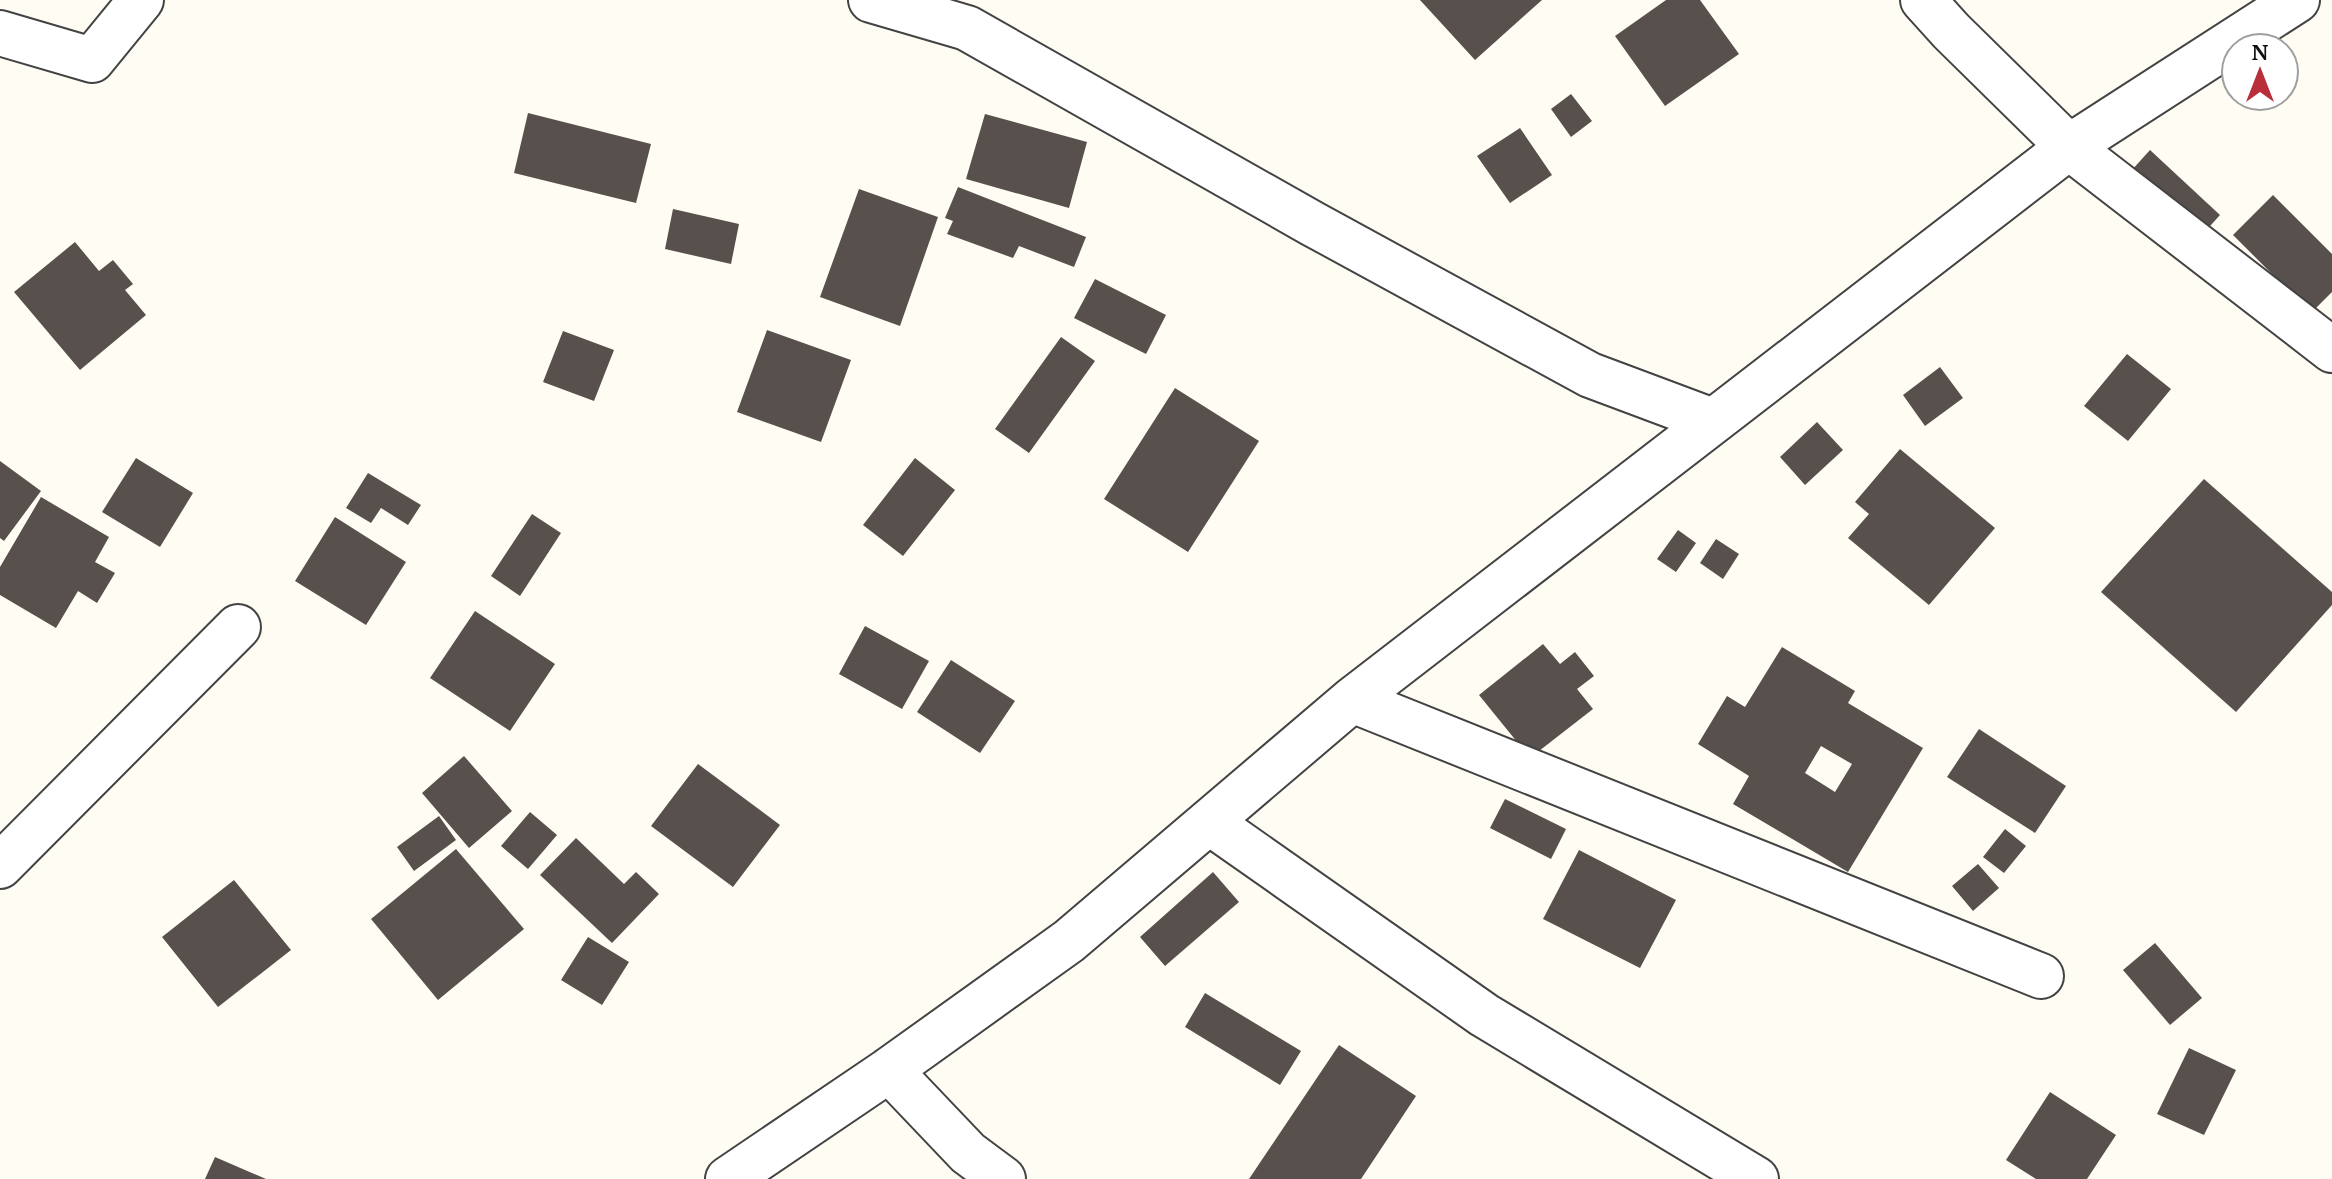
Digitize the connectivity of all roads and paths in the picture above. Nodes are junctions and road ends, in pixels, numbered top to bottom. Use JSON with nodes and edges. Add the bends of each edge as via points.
{"nodes":[{"id":1,"x":141,"y":0,"type":"edge"},
{"id":2,"x":871,"y":0,"type":"edge"},
{"id":3,"x":1923,"y":0,"type":"edge"},
{"id":4,"x":2297,"y":0,"type":"edge"},
{"id":5,"x":0,"y":33,"type":"edge"},
{"id":6,"x":2069,"y":147,"type":"junction"},
{"id":7,"x":2332,"y":350,"type":"edge"},
{"id":8,"x":1713,"y":421,"type":"junction"},
{"id":9,"x":238,"y":627,"type":"dead end"},
{"id":10,"x":1352,"y":700,"type":"junction"},
{"id":11,"x":1209,"y":822,"type":"junction"},
{"id":12,"x":0,"y":866,"type":"edge"},
{"id":13,"x":2041,"y":976,"type":"dead end"},
{"id":14,"x":889,"y":1070,"type":"junction"},
{"id":15,"x":728,"y":1179,"type":"edge"},
{"id":16,"x":1003,"y":1179,"type":"edge"},
{"id":17,"x":1756,"y":1179,"type":"edge"}],
"edges":[{"from":1,"to":5,"type":"street","via":[[92,60]]},
{"from":2,"to":8,"type":"street","via":[[967,28],[1590,375]]},
{"from":3,"to":6,"type":"street"},
{"from":4,"to":6,"type":"street"},
{"from":6,"to":7,"type":"street"},
{"from":6,"to":8,"type":"street"},
{"from":8,"to":10,"type":"street"},
{"from":9,"to":12,"type":"street"},
{"from":10,"to":11,"type":"street"},
{"from":10,"to":13,"type":"street"},
{"from":11,"to":14,"type":"street","via":[[1069,941]]},
{"from":11,"to":17,"type":"street","via":[[1484,1015]]},
{"from":14,"to":15,"type":"street"},
{"from":14,"to":16,"type":"street","via":[[968,1153]]}]}
